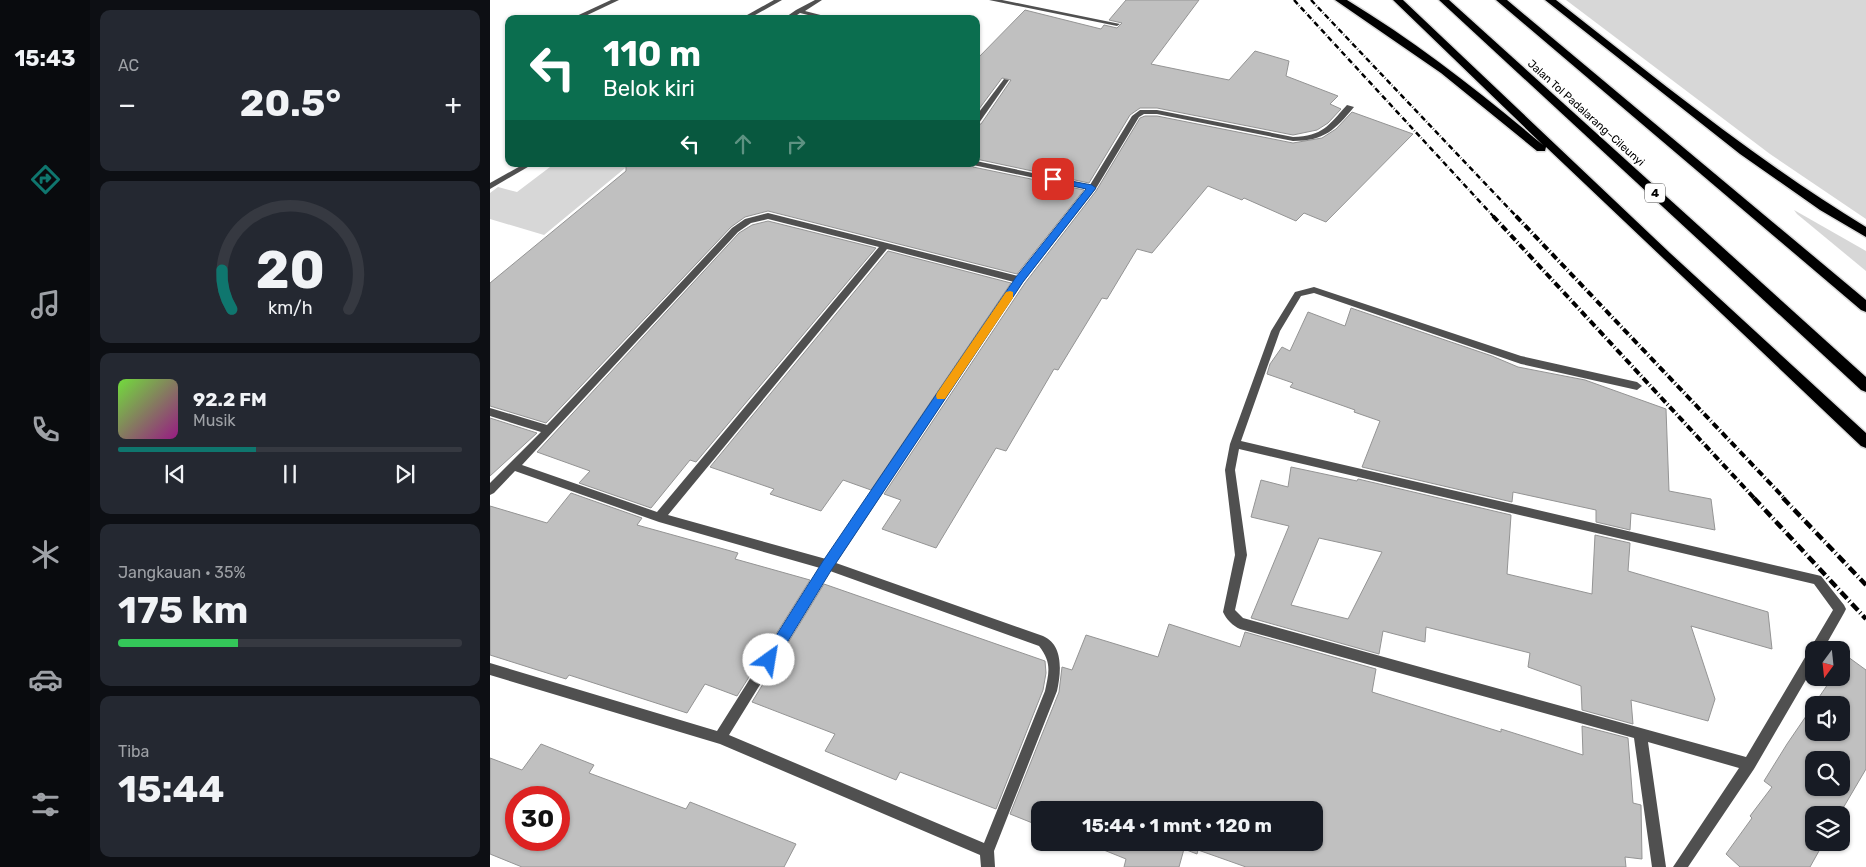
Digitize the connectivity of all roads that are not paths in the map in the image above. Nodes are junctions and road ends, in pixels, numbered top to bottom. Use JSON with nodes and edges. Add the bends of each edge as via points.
{"nodes":[{"id":1,"x":616,"y":0,"type":"edge"},
{"id":2,"x":779,"y":0,"type":"edge"},
{"id":3,"x":820,"y":0,"type":"edge"},
{"id":4,"x":992,"y":0,"type":"edge"},
{"id":5,"x":1340,"y":0,"type":"edge"},
{"id":6,"x":1398,"y":0,"type":"edge"},
{"id":7,"x":1444,"y":0,"type":"edge"},
{"id":8,"x":1501,"y":0,"type":"edge"},
{"id":9,"x":1550,"y":0,"type":"edge"},
{"id":10,"x":605,"y":2,"type":"edge"},
{"id":11,"x":798,"y":11,"type":"junction"},
{"id":12,"x":581,"y":15,"type":"edge"},
{"id":13,"x":751,"y":15,"type":"edge"},
{"id":14,"x":792,"y":15,"type":"edge"},
{"id":15,"x":816,"y":15,"type":"edge"},
{"id":16,"x":1117,"y":24,"type":"dead end"},
{"id":17,"x":1006,"y":80,"type":"dead end"},
{"id":18,"x":1350,"y":107,"type":"dead end"},
{"id":19,"x":980,"y":116,"type":"edge"},
{"id":20,"x":980,"y":164,"type":"edge"},
{"id":21,"x":524,"y":167,"type":"edge"},
{"id":22,"x":490,"y":186,"type":"edge"},
{"id":23,"x":1092,"y":188,"type":"junction"},
{"id":24,"x":1866,"y":233,"type":"edge"},
{"id":25,"x":884,"y":247,"type":"junction"},
{"id":26,"x":1666,"y":256,"type":"junction"},
{"id":27,"x":1020,"y":280,"type":"junction"},
{"id":28,"x":1866,"y":306,"type":"edge"},
{"id":29,"x":1638,"y":386,"type":"dead end"},
{"id":30,"x":1866,"y":386,"type":"edge"},
{"id":31,"x":490,"y":412,"type":"edge"},
{"id":32,"x":549,"y":430,"type":"junction"},
{"id":33,"x":1866,"y":442,"type":"edge"},
{"id":34,"x":1235,"y":444,"type":"junction"},
{"id":35,"x":513,"y":466,"type":"junction"},
{"id":36,"x":490,"y":490,"type":"edge"},
{"id":37,"x":659,"y":517,"type":"junction"},
{"id":38,"x":828,"y":565,"type":"junction"},
{"id":39,"x":1821,"y":641,"type":"edge"},
{"id":40,"x":490,"y":669,"type":"edge"},
{"id":41,"x":1805,"y":669,"type":"edge"},
{"id":42,"x":1640,"y":734,"type":"junction"},
{"id":43,"x":720,"y":738,"type":"junction"},
{"id":44,"x":1749,"y":764,"type":"junction"},
{"id":45,"x":987,"y":851,"type":"junction"},
{"id":46,"x":988,"y":867,"type":"edge"},
{"id":47,"x":1659,"y":867,"type":"edge"},
{"id":48,"x":1680,"y":867,"type":"edge"}],
"edges":[{"from":1,"to":10,"type":"street"},
{"from":2,"to":13,"type":"street"},
{"from":3,"to":11,"type":"street"},
{"from":4,"to":16,"type":"street"},
{"from":5,"to":26,"type":"highway","via":[[1392,32],[1464,85]]},
{"from":6,"to":26,"type":"highway"},
{"from":7,"to":30,"type":"highway","name":"Jalan Tol Padalarang–Cileunyi","number":"4"},
{"from":8,"to":28,"type":"highway"},
{"from":9,"to":24,"type":"highway","via":[[1755,160]]},
{"from":10,"to":12,"type":"street"},
{"from":11,"to":14,"type":"street"},
{"from":11,"to":15,"type":"street"},
{"from":17,"to":19,"type":"street"},
{"from":18,"to":23,"type":"street","via":[[1325,134],[1309,139],[1293,139],[1144,112],[1136,116]]},
{"from":20,"to":23,"type":"street"},
{"from":21,"to":22,"type":"street"},
{"from":23,"to":27,"type":"street"},
{"from":25,"to":27,"type":"street"},
{"from":25,"to":32,"type":"street","via":[[768,216],[748,221],[735,230]]},
{"from":25,"to":37,"type":"street"},
{"from":26,"to":33,"type":"highway"},
{"from":27,"to":38,"type":"street"},
{"from":29,"to":34,"type":"street","via":[[1520,360],[1314,290],[1298,294],[1276,331]]},
{"from":31,"to":32,"type":"street"},
{"from":32,"to":35,"type":"street"},
{"from":34,"to":39,"type":"street","via":[[1817,580],[1840,609]]},
{"from":34,"to":42,"type":"street","via":[[1230,470],[1241,555],[1229,612],[1240,623]]},
{"from":35,"to":36,"type":"street"},
{"from":35,"to":37,"type":"street"},
{"from":37,"to":38,"type":"street"},
{"from":38,"to":43,"type":"street"},
{"from":38,"to":45,"type":"street","via":[[1043,642],[1054,654],[1051,691]]},
{"from":40,"to":43,"type":"street"},
{"from":41,"to":44,"type":"street"},
{"from":42,"to":44,"type":"street"},
{"from":42,"to":47,"type":"street"},
{"from":43,"to":45,"type":"street"},
{"from":44,"to":48,"type":"street"},
{"from":45,"to":46,"type":"street"}]}
